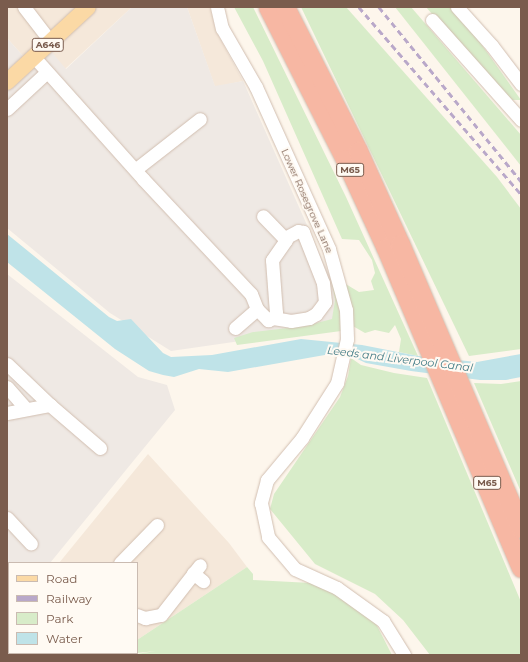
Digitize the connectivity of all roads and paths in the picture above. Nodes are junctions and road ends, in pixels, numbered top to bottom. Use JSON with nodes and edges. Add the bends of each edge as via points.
{"nodes":[{"id":1,"x":24,"y":7,"type":"edge"},
{"id":2,"x":88,"y":7,"type":"edge"},
{"id":3,"x":217,"y":7,"type":"edge"},
{"id":4,"x":268,"y":7,"type":"edge"},
{"id":5,"x":285,"y":7,"type":"edge"},
{"id":6,"x":456,"y":7,"type":"edge"},
{"id":7,"x":432,"y":20,"type":"dead end"},
{"id":8,"x":51,"y":42,"type":"junction"},
{"id":9,"x":34,"y":57,"type":"junction"},
{"id":10,"x":47,"y":72,"type":"junction"},
{"id":11,"x":7,"y":82,"type":"edge"},
{"id":12,"x":521,"y":84,"type":"edge"},
{"id":13,"x":7,"y":109,"type":"edge"},
{"id":14,"x":200,"y":119,"type":"dead end"},
{"id":15,"x":521,"y":120,"type":"edge"},
{"id":16,"x":136,"y":169,"type":"junction"},
{"id":17,"x":263,"y":216,"type":"dead end"},
{"id":18,"x":285,"y":238,"type":"junction"},
{"id":19,"x":257,"y":309,"type":"junction"},
{"id":20,"x":273,"y":318,"type":"junction"},
{"id":21,"x":235,"y":328,"type":"dead end"},
{"id":22,"x":432,"y":334,"type":"junction"},
{"id":23,"x":7,"y":364,"type":"edge"},
{"id":24,"x":7,"y":387,"type":"edge"},
{"id":25,"x":459,"y":399,"type":"junction"},
{"id":26,"x":50,"y":405,"type":"junction"},
{"id":27,"x":26,"y":408,"type":"junction"},
{"id":28,"x":7,"y":413,"type":"edge"},
{"id":29,"x":100,"y":448,"type":"dead end"},
{"id":30,"x":7,"y":518,"type":"edge"},
{"id":31,"x":157,"y":526,"type":"dead end"},
{"id":32,"x":521,"y":528,"type":"edge"},
{"id":33,"x":31,"y":544,"type":"dead end"},
{"id":34,"x":124,"y":559,"type":"edge"},
{"id":35,"x":521,"y":568,"type":"edge"},
{"id":36,"x":199,"y":573,"type":"dead end"},
{"id":37,"x":138,"y":616,"type":"edge"},
{"id":38,"x":404,"y":655,"type":"edge"}],
"edges":[{"from":1,"to":8,"type":"street"},
{"from":2,"to":8,"type":"main road","number":"A646"},
{"from":3,"to":38,"type":"street","name":"Lower Rosegrove Lane","via":[[222,28],[266,107],[329,249],[346,310],[346,339],[337,383],[302,438],[267,480],[261,503],[268,537],[295,569],[337,588],[383,621]]},
{"from":4,"to":22,"type":"highway","number":"M65"},
{"from":5,"to":22,"type":"highway","number":"M65","via":[[358,151]]},
{"from":6,"to":12,"type":"street","via":[[492,46]]},
{"from":7,"to":15,"type":"street"},
{"from":8,"to":9,"type":"main road","number":"A646"},
{"from":9,"to":10,"type":"street"},
{"from":9,"to":11,"type":"main road","number":"A646"},
{"from":10,"to":13,"type":"street"},
{"from":10,"to":16,"type":"street"},
{"from":14,"to":16,"type":"street"},
{"from":16,"to":19,"type":"street","via":[[251,294]]},
{"from":17,"to":18,"type":"street"},
{"from":18,"to":20,"type":"street","via":[[284,245],[272,260],[271,277],[276,306]]},
{"from":18,"to":20,"type":"street","via":[[298,231],[303,232],[323,283],[325,302],[316,314],[309,318],[290,321]]},
{"from":19,"to":20,"type":"street","via":[[268,320]]},
{"from":19,"to":21,"type":"street"},
{"from":22,"to":25,"type":"highway","number":"M65"},
{"from":23,"to":26,"type":"street"},
{"from":24,"to":27,"type":"street"},
{"from":25,"to":32,"type":"highway","number":"M65"},
{"from":25,"to":35,"type":"highway","number":"M65"},
{"from":26,"to":27,"type":"street"},
{"from":26,"to":29,"type":"street"},
{"from":27,"to":28,"type":"street"},
{"from":30,"to":33,"type":"street"},
{"from":31,"to":34,"type":"street"},
{"from":36,"to":37,"type":"street","via":[[161,615],[145,618]]}]}
